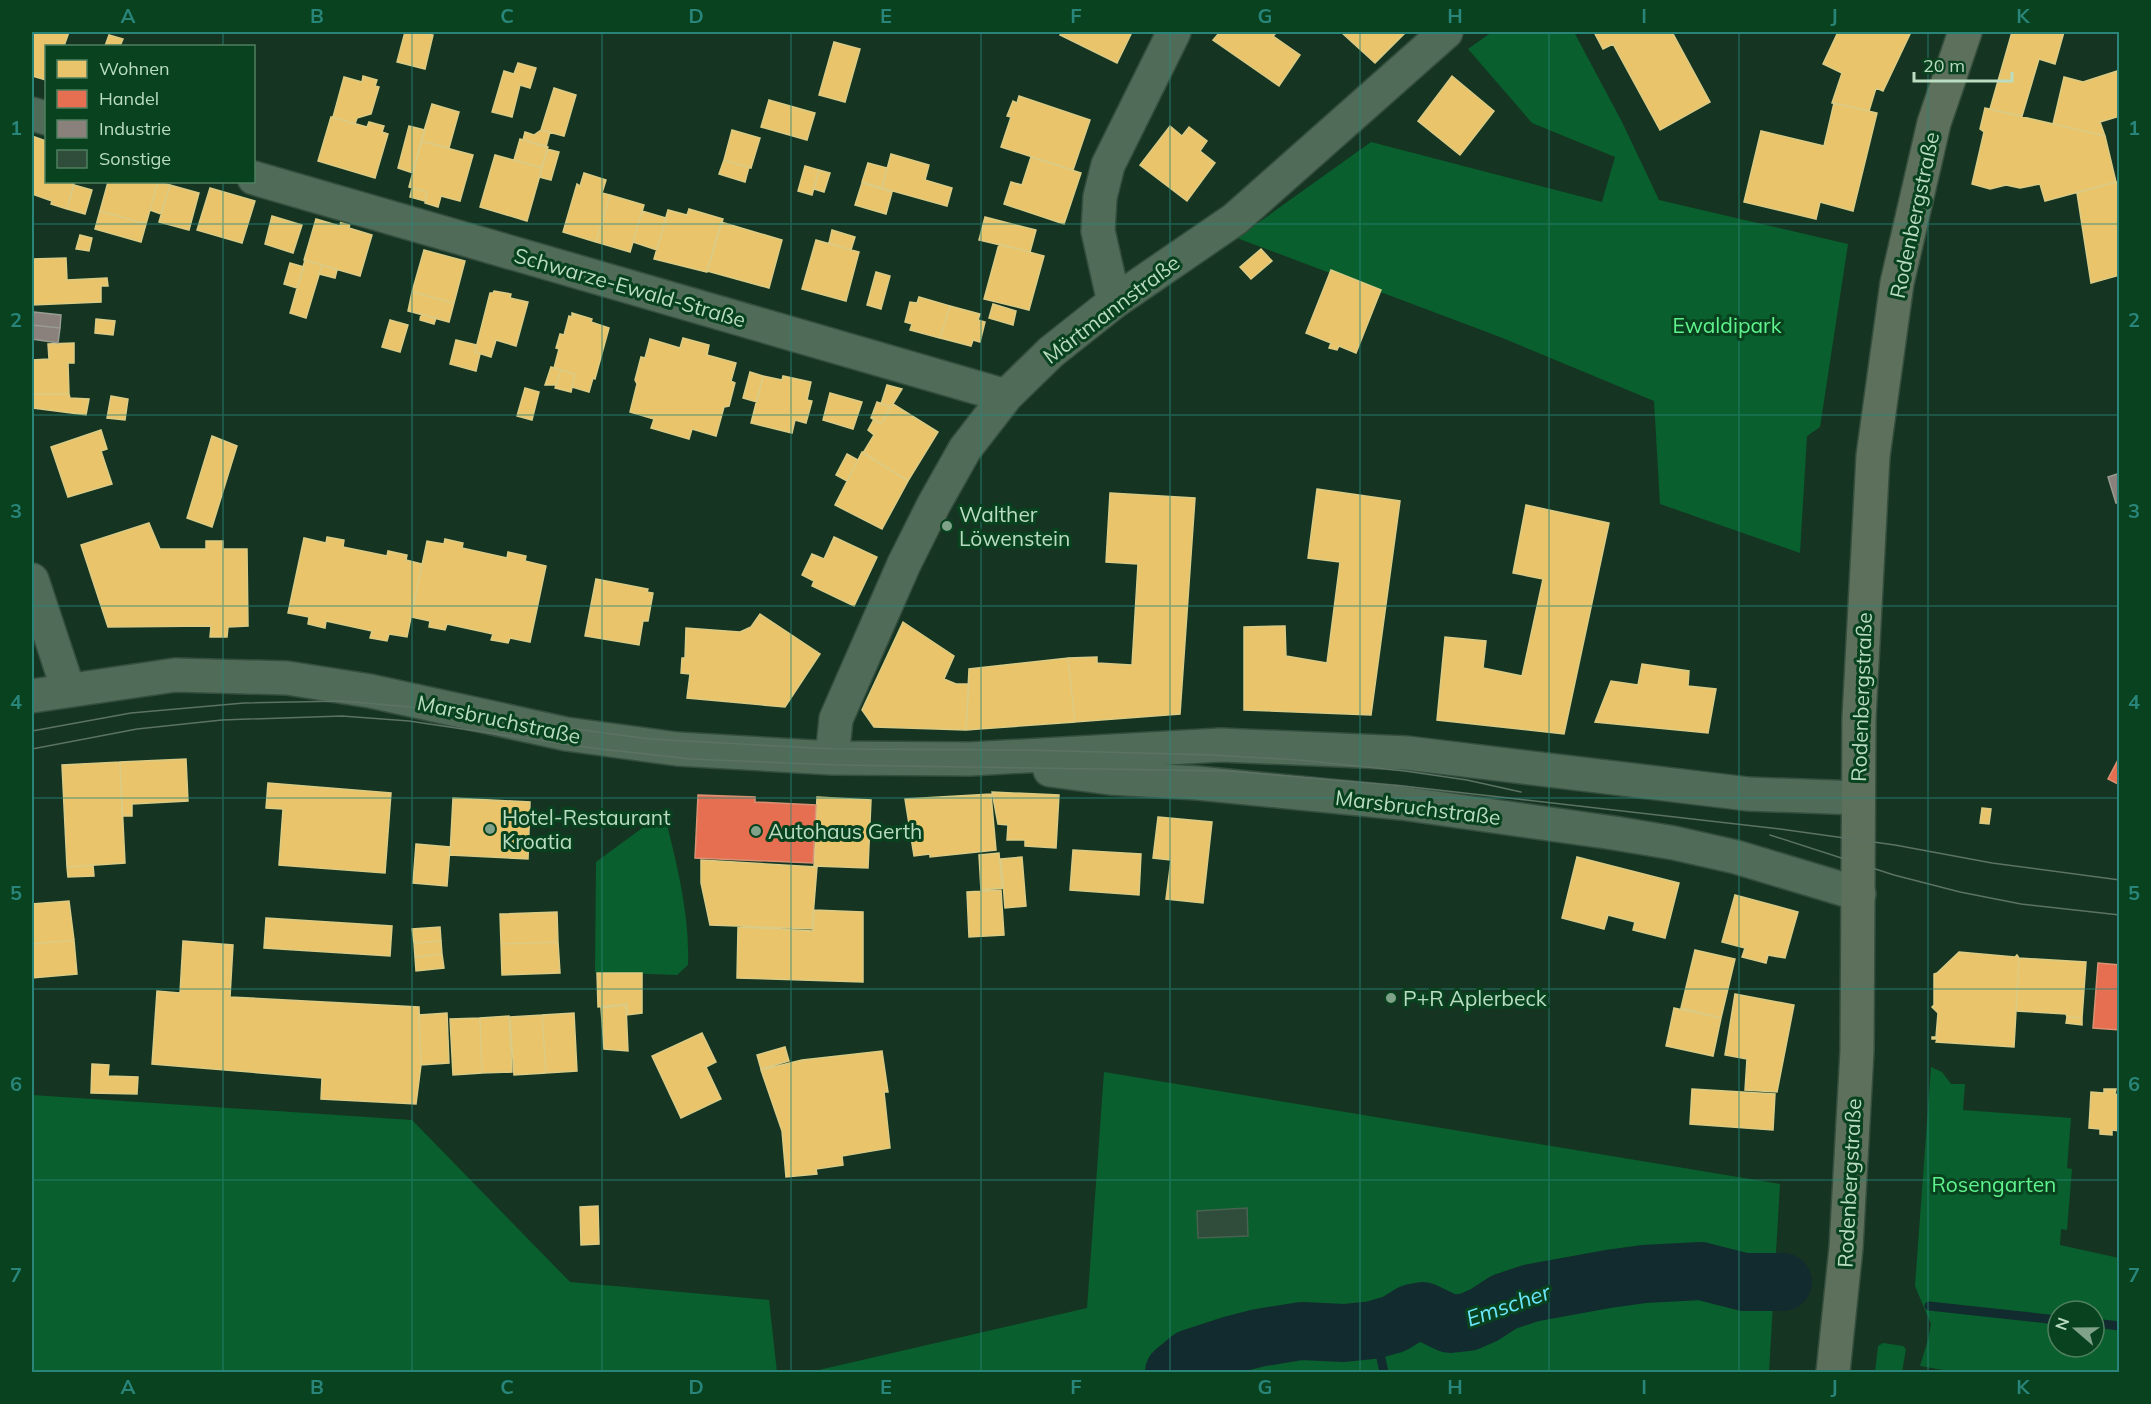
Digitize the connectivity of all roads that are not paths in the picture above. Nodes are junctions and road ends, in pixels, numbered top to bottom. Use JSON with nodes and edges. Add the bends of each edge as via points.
{"nodes":[{"id":1,"x":1174,"y":32,"type":"edge"},
{"id":2,"x":1446,"y":32,"type":"edge"},
{"id":3,"x":1965,"y":32,"type":"edge"},
{"id":4,"x":255,"y":177,"type":"edge"},
{"id":5,"x":1114,"y":302,"type":"junction"},
{"id":6,"x":1006,"y":396,"type":"junction"},
{"id":7,"x":32,"y":580,"type":"edge"},
{"id":8,"x":68,"y":689,"type":"junction"},
{"id":9,"x":32,"y":696,"type":"edge"},
{"id":10,"x":832,"y":758,"type":"junction"},
{"id":11,"x":970,"y":759,"type":"junction"},
{"id":12,"x":1858,"y":798,"type":"junction"},
{"id":13,"x":1858,"y":894,"type":"junction"},
{"id":14,"x":1833,"y":1372,"type":"edge"}],
"edges":[{"from":1,"to":5,"type":"street","via":[[1108,165],[1100,198],[1098,231]]},
{"from":2,"to":5,"type":"street","name":"Märtmannstraße","via":[[1235,219]]},
{"from":3,"to":12,"type":"main road","name":"Rodenbergstraße","via":[[1934,123],[1897,283],[1880,404],[1865,588]]},
{"from":4,"to":6,"type":"street","name":"Schwarze-Ewald-Straße"},
{"from":5,"to":6,"type":"street","name":"Märtmannstraße","via":[[1051,352]]},
{"from":6,"to":10,"type":"street","name":"Märtmannstraße","via":[[965,449],[904,564],[836,719]]},
{"from":7,"to":8,"type":"street"},
{"from":8,"to":9,"type":"street","name":"Marsbruchstraße"},
{"from":8,"to":10,"type":"street","name":"Marsbruchstraße","via":[[175,675],[287,678],[370,691],[602,740],[677,749]]},
{"from":10,"to":11,"type":"street","name":"Marsbruchstraße"},
{"from":11,"to":12,"type":"street","name":"Marsbruchstraße","via":[[1221,745],[1383,752],[1748,794]]},
{"from":11,"to":13,"type":"street","name":"Marsbruchstraße","via":[[1110,778],[1401,803],[1603,832],[1736,856]]},
{"from":12,"to":13,"type":"main road","name":"Rodenbergstraße"},
{"from":13,"to":14,"type":"main road","name":"Rodenbergstraße","via":[[1857,1051],[1846,1248]]}]}
